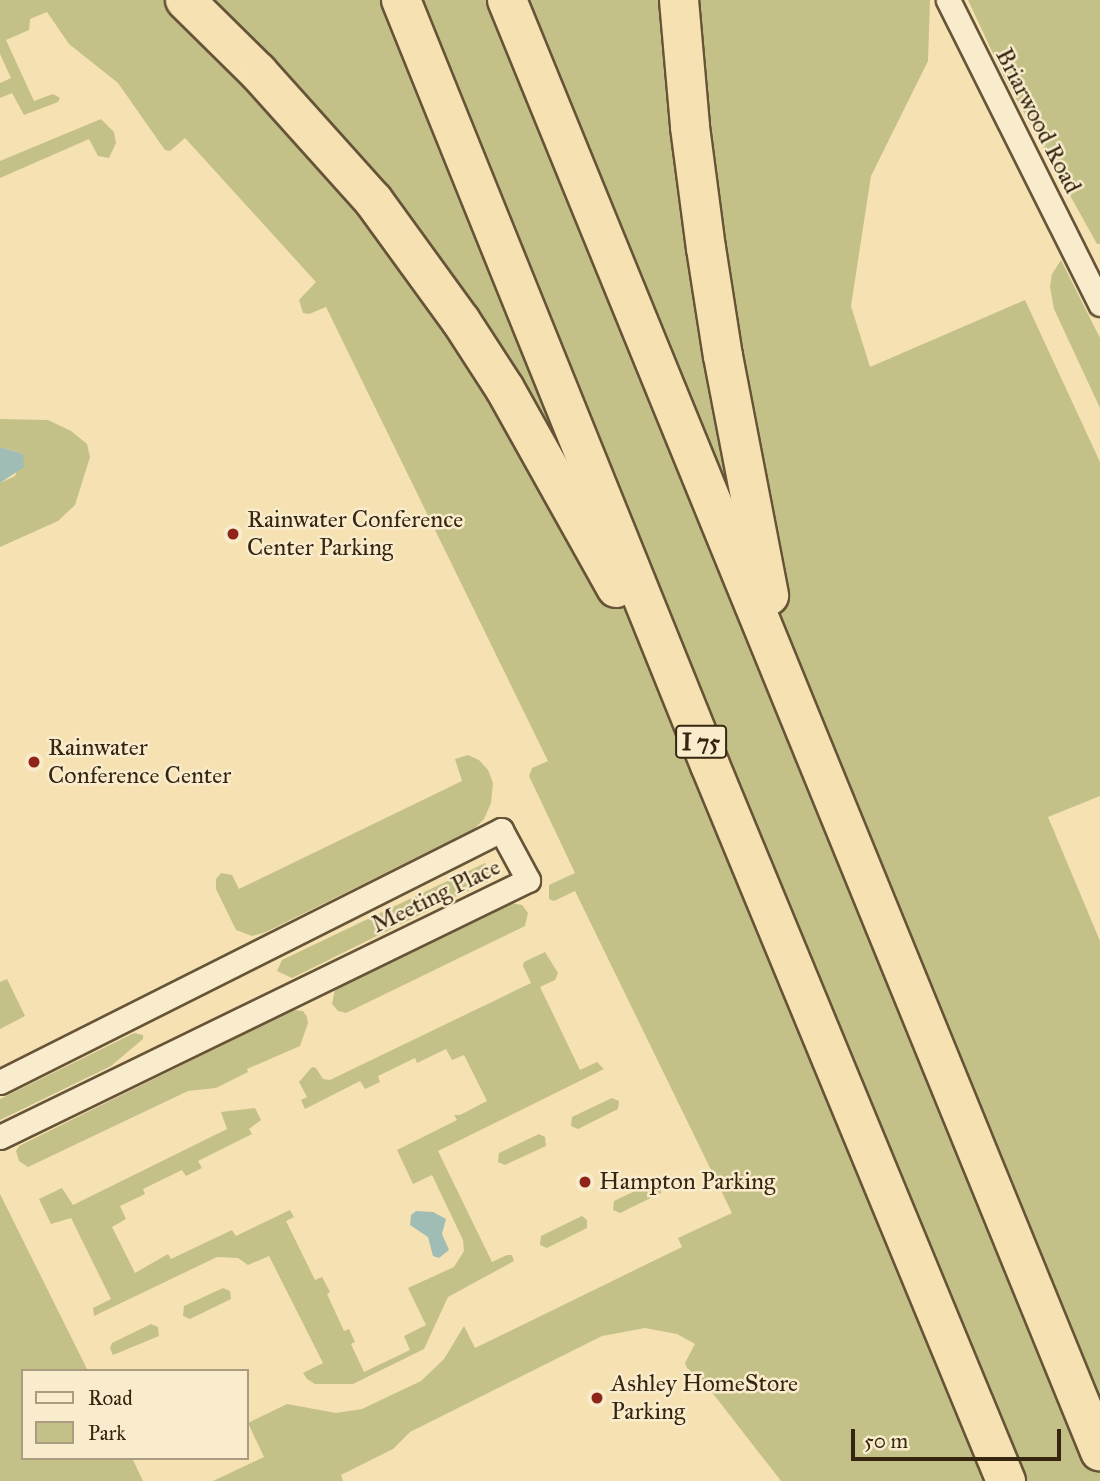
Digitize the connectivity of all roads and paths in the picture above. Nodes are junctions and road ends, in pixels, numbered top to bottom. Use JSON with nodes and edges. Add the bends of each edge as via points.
{"nodes":[{"id":1,"x":185,"y":0,"type":"edge"},
{"id":2,"x":401,"y":0,"type":"edge"},
{"id":3,"x":507,"y":0,"type":"edge"},
{"id":4,"x":679,"y":0,"type":"edge"},
{"id":5,"x":948,"y":0,"type":"edge"},
{"id":6,"x":1100,"y":304,"type":"edge"},
{"id":7,"x":785,"y":679,"type":"junction"},
{"id":8,"x":710,"y":765,"type":"junction"},
{"id":9,"x":0,"y":1082,"type":"edge"},
{"id":10,"x":0,"y":1137,"type":"edge"},
{"id":11,"x":1100,"y":1452,"type":"edge"},
{"id":12,"x":1006,"y":1481,"type":"edge"}],
"edges":[{"from":1,"to":8,"type":"highway","via":[[258,72],[373,200],[461,321],[600,556]]},
{"from":2,"to":8,"type":"highway","number":"I 75"},
{"from":3,"to":7,"type":"highway"},
{"from":4,"to":7,"type":"highway","via":[[706,248]]},
{"from":5,"to":6,"type":"street","name":"Briarwood Road"},
{"from":7,"to":11,"type":"highway"},
{"from":8,"to":12,"type":"highway","number":"I 75"},
{"from":9,"to":10,"type":"street","name":"Meeting Place","via":[[501,830],[528,880]]}]}
